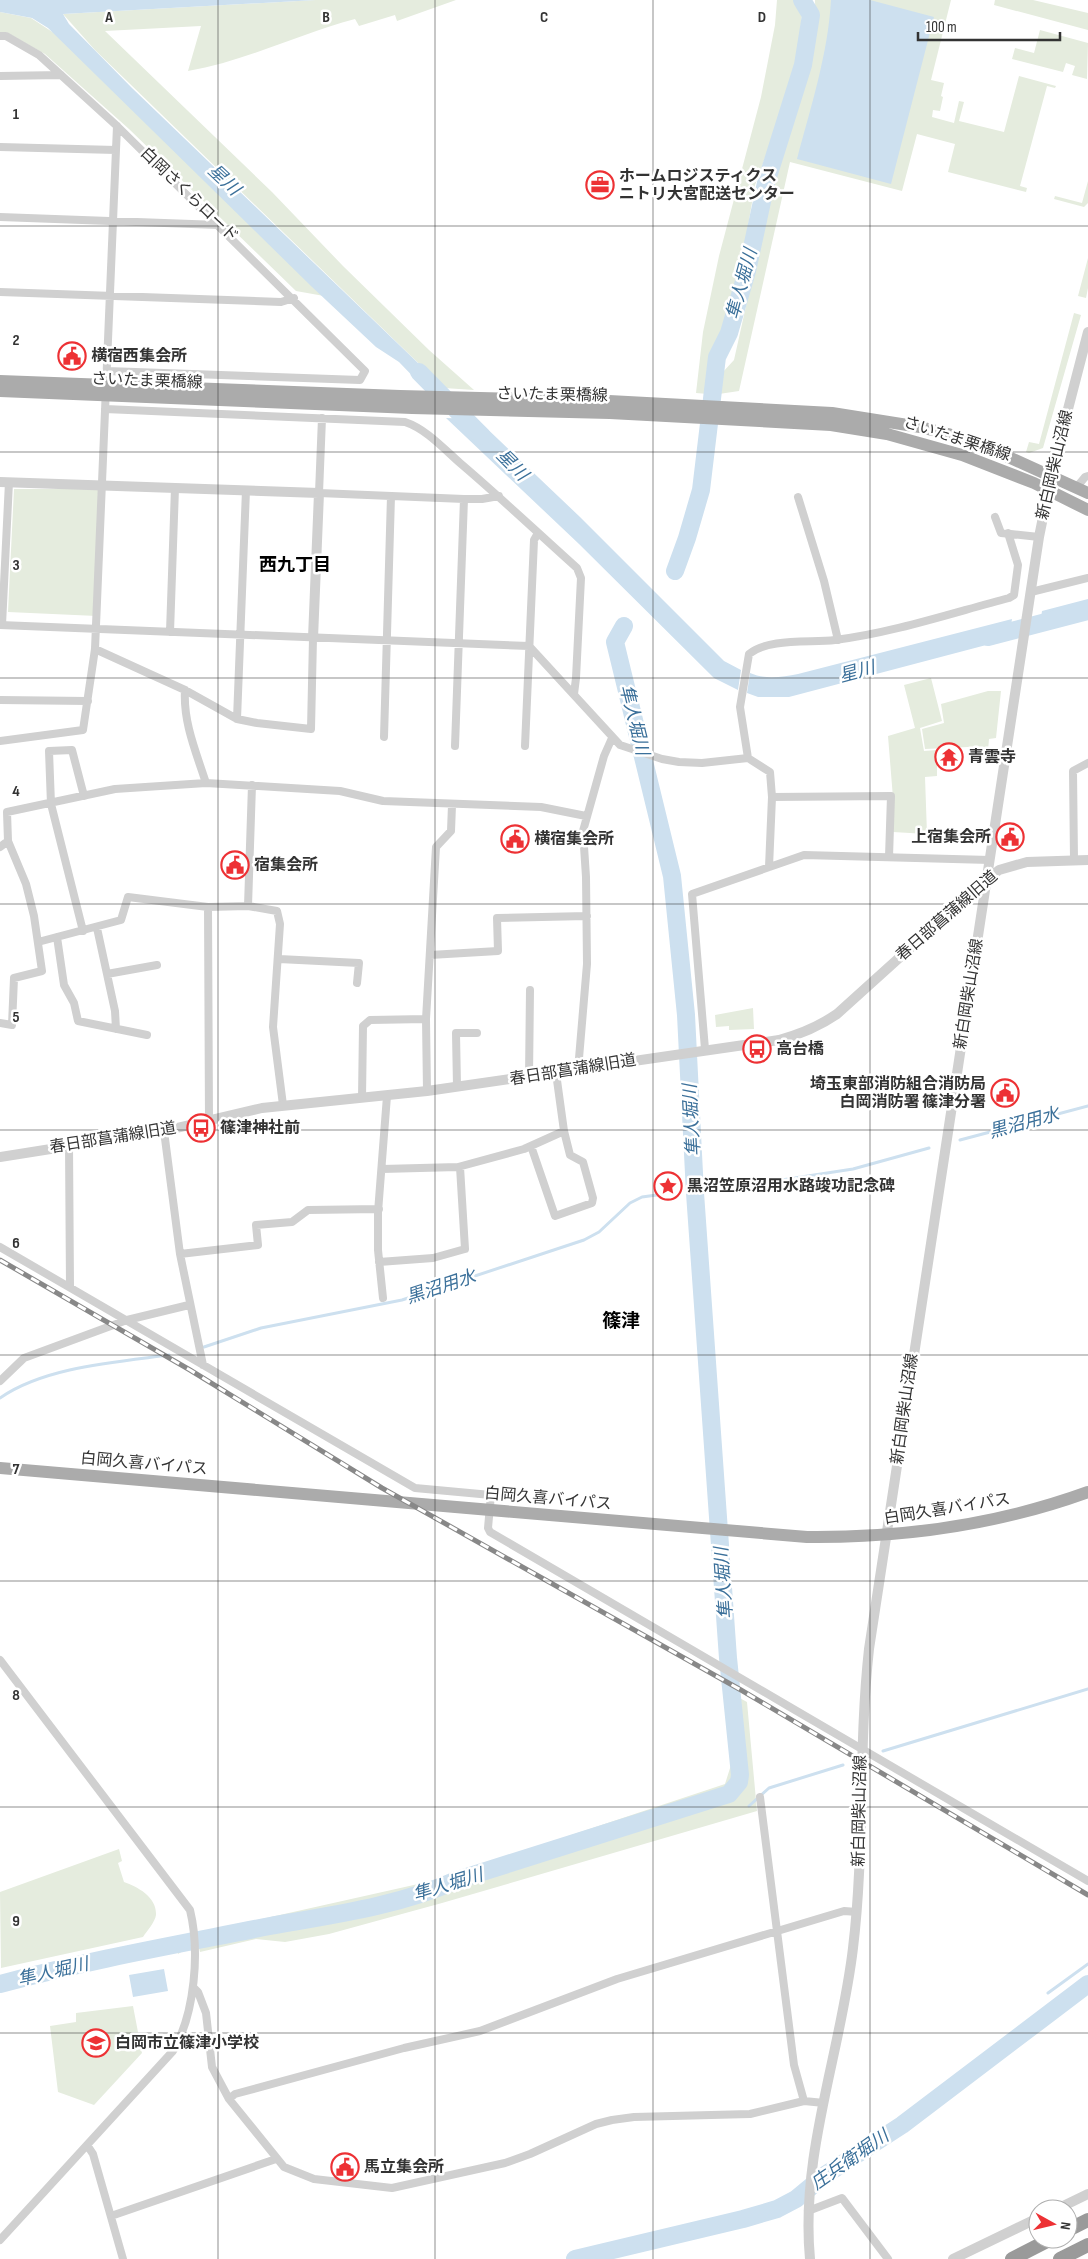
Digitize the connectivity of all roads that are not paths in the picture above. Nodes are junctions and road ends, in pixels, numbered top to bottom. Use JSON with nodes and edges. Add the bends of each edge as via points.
{"nodes":[{"id":1,"x":0,"y":36,"type":"edge"},
{"id":2,"x":0,"y":76,"type":"edge"},
{"id":3,"x":61,"y":76,"type":"junction"},
{"id":4,"x":117,"y":126,"type":"junction"},
{"id":5,"x":0,"y":147,"type":"edge"},
{"id":6,"x":116,"y":150,"type":"junction"},
{"id":7,"x":0,"y":217,"type":"edge"},
{"id":8,"x":113,"y":221,"type":"junction"},
{"id":9,"x":219,"y":225,"type":"junction"},
{"id":10,"x":0,"y":292,"type":"edge"},
{"id":11,"x":110,"y":295,"type":"junction"},
{"id":12,"x":294,"y":298,"type":"junction"},
{"id":13,"x":1088,"y":332,"type":"edge"},
{"id":14,"x":107,"y":370,"type":"junction"},
{"id":15,"x":0,"y":381,"type":"edge"},
{"id":16,"x":0,"y":391,"type":"edge"},
{"id":17,"x":106,"y":391,"type":"junction"},
{"id":18,"x":106,"y":409,"type":"junction"},
{"id":19,"x":701,"y":412,"type":"junction"},
{"id":20,"x":725,"y":413,"type":"junction"},
{"id":21,"x":322,"y":418,"type":"junction"},
{"id":22,"x":1051,"y":475,"type":"junction"},
{"id":23,"x":1088,"y":476,"type":"edge"},
{"id":24,"x":4,"y":482,"type":"edge"},
{"id":25,"x":102,"y":487,"type":"junction"},
{"id":26,"x":175,"y":488,"type":"junction"},
{"id":27,"x":1076,"y":488,"type":"junction"},
{"id":28,"x":1048,"y":489,"type":"junction"},
{"id":29,"x":246,"y":490,"type":"junction"},
{"id":30,"x":319,"y":493,"type":"junction"},
{"id":31,"x":1088,"y":494,"type":"edge"},
{"id":32,"x":391,"y":496,"type":"junction"},
{"id":33,"x":499,"y":496,"type":"junction"},
{"id":34,"x":798,"y":497,"type":"dead end"},
{"id":35,"x":464,"y":499,"type":"junction"},
{"id":36,"x":1088,"y":510,"type":"edge"},
{"id":37,"x":994,"y":517,"type":"dead end"},
{"id":38,"x":538,"y":533,"type":"junction"},
{"id":39,"x":1008,"y":533,"type":"junction"},
{"id":40,"x":1039,"y":537,"type":"junction"},
{"id":41,"x":1088,"y":578,"type":"edge"},
{"id":42,"x":1030,"y":595,"type":"junction"},
{"id":43,"x":1,"y":625,"type":"edge"},
{"id":44,"x":96,"y":629,"type":"junction"},
{"id":45,"x":170,"y":632,"type":"junction"},
{"id":46,"x":241,"y":635,"type":"junction"},
{"id":47,"x":313,"y":638,"type":"junction"},
{"id":48,"x":386,"y":640,"type":"junction"},
{"id":49,"x":838,"y":640,"type":"junction"},
{"id":50,"x":460,"y":643,"type":"junction"},
{"id":51,"x":529,"y":646,"type":"junction"},
{"id":52,"x":96,"y":649,"type":"junction"},
{"id":53,"x":185,"y":690,"type":"junction"},
{"id":54,"x":574,"y":694,"type":"junction"},
{"id":55,"x":0,"y":700,"type":"edge"},
{"id":56,"x":88,"y":701,"type":"junction"},
{"id":57,"x":237,"y":719,"type":"junction"},
{"id":58,"x":384,"y":737,"type":"dead end"},
{"id":59,"x":612,"y":738,"type":"junction"},
{"id":60,"x":0,"y":741,"type":"edge"},
{"id":61,"x":455,"y":746,"type":"dead end"},
{"id":62,"x":525,"y":746,"type":"dead end"},
{"id":63,"x":748,"y":758,"type":"junction"},
{"id":64,"x":1088,"y":763,"type":"edge"},
{"id":65,"x":206,"y":782,"type":"junction"},
{"id":66,"x":252,"y":785,"type":"junction"},
{"id":67,"x":84,"y":796,"type":"junction"},
{"id":68,"x":772,"y":797,"type":"junction"},
{"id":69,"x":51,"y":804,"type":"junction"},
{"id":70,"x":452,"y":805,"type":"junction"},
{"id":71,"x":4,"y":812,"type":"edge"},
{"id":72,"x":586,"y":816,"type":"junction"},
{"id":73,"x":8,"y":841,"type":"junction"},
{"id":74,"x":0,"y":847,"type":"edge"},
{"id":75,"x":889,"y":857,"type":"junction"},
{"id":76,"x":990,"y":860,"type":"junction"},
{"id":77,"x":1074,"y":860,"type":"junction"},
{"id":78,"x":1088,"y":860,"type":"edge"},
{"id":79,"x":769,"y":867,"type":"junction"},
{"id":80,"x":988,"y":878,"type":"junction"},
{"id":81,"x":248,"y":906,"type":"junction"},
{"id":82,"x":208,"y":907,"type":"junction"},
{"id":83,"x":587,"y":916,"type":"junction"},
{"id":84,"x":97,"y":928,"type":"junction"},
{"id":85,"x":83,"y":931,"type":"junction"},
{"id":86,"x":57,"y":937,"type":"junction"},
{"id":87,"x":38,"y":942,"type":"junction"},
{"id":88,"x":430,"y":955,"type":"junction"},
{"id":89,"x":278,"y":959,"type":"junction"},
{"id":90,"x":157,"y":965,"type":"dead end"},
{"id":91,"x":107,"y":974,"type":"junction"},
{"id":92,"x":357,"y":982,"type":"dead end"},
{"id":93,"x":530,"y":990,"type":"dead end"},
{"id":94,"x":426,"y":1019,"type":"junction"},
{"id":95,"x":0,"y":1023,"type":"edge"},
{"id":96,"x":116,"y":1029,"type":"junction"},
{"id":97,"x":477,"y":1033,"type":"dead end"},
{"id":98,"x":147,"y":1035,"type":"dead end"},
{"id":99,"x":702,"y":1050,"type":"junction"},
{"id":100,"x":578,"y":1070,"type":"junction"},
{"id":101,"x":556,"y":1073,"type":"junction"},
{"id":102,"x":529,"y":1077,"type":"junction"},
{"id":103,"x":457,"y":1087,"type":"junction"},
{"id":104,"x":427,"y":1091,"type":"junction"},
{"id":105,"x":387,"y":1096,"type":"junction"},
{"id":106,"x":362,"y":1098,"type":"junction"},
{"id":107,"x":283,"y":1105,"type":"junction"},
{"id":108,"x":209,"y":1122,"type":"junction"},
{"id":109,"x":164,"y":1130,"type":"junction"},
{"id":110,"x":564,"y":1131,"type":"junction"},
{"id":111,"x":69,"y":1145,"type":"junction"},
{"id":112,"x":531,"y":1146,"type":"junction"},
{"id":113,"x":0,"y":1157,"type":"edge"},
{"id":114,"x":460,"y":1167,"type":"junction"},
{"id":115,"x":382,"y":1169,"type":"junction"},
{"id":116,"x":378,"y":1209,"type":"junction"},
{"id":117,"x":0,"y":1247,"type":"edge"},
{"id":118,"x":180,"y":1254,"type":"junction"},
{"id":119,"x":379,"y":1262,"type":"junction"},
{"id":120,"x":70,"y":1287,"type":"junction"},
{"id":121,"x":383,"y":1298,"type":"dead end"},
{"id":122,"x":189,"y":1305,"type":"junction"},
{"id":123,"x":127,"y":1320,"type":"junction"},
{"id":124,"x":203,"y":1365,"type":"junction"},
{"id":125,"x":0,"y":1381,"type":"edge"},
{"id":126,"x":0,"y":1468,"type":"edge"},
{"id":127,"x":1088,"y":1492,"type":"edge"},
{"id":128,"x":491,"y":1510,"type":"junction"},
{"id":129,"x":887,"y":1536,"type":"junction"},
{"id":130,"x":0,"y":1660,"type":"edge"},
{"id":131,"x":861,"y":1750,"type":"junction"},
{"id":132,"x":760,"y":1797,"type":"dead end"},
{"id":133,"x":1088,"y":1881,"type":"edge"},
{"id":134,"x":857,"y":1912,"type":"junction"},
{"id":135,"x":776,"y":1932,"type":"junction"},
{"id":136,"x":193,"y":1987,"type":"junction"},
{"id":137,"x":229,"y":2099,"type":"junction"},
{"id":138,"x":804,"y":2101,"type":"junction"},
{"id":139,"x":824,"y":2103,"type":"junction"},
{"id":140,"x":87,"y":2145,"type":"junction"},
{"id":141,"x":276,"y":2158,"type":"junction"},
{"id":142,"x":809,"y":2207,"type":"junction"},
{"id":143,"x":111,"y":2216,"type":"junction"},
{"id":144,"x":1028,"y":2223,"type":"edge"},
{"id":145,"x":0,"y":2240,"type":"edge"},
{"id":146,"x":1088,"y":2245,"type":"edge"},
{"id":147,"x":1032,"y":2249,"type":"edge"},
{"id":148,"x":123,"y":2259,"type":"edge"},
{"id":149,"x":810,"y":2259,"type":"edge"},
{"id":150,"x":888,"y":2259,"type":"edge"},
{"id":151,"x":953,"y":2259,"type":"edge"},
{"id":152,"x":1012,"y":2259,"type":"edge"},
{"id":153,"x":1060,"y":2259,"type":"edge"}],
"edges":[{"from":1,"to":3,"type":"street","name":"白岡さくらロード","via":[[6,36],[39,55]]},
{"from":2,"to":3,"type":"street"},
{"from":3,"to":4,"type":"street","name":"白岡さくらロード"},
{"from":4,"to":6,"type":"street"},
{"from":4,"to":9,"type":"street","name":"白岡さくらロード"},
{"from":5,"to":6,"type":"street"},
{"from":6,"to":8,"type":"street"},
{"from":7,"to":8,"type":"street"},
{"from":8,"to":9,"type":"street"},
{"from":8,"to":11,"type":"street"},
{"from":9,"to":12,"type":"street","name":"白岡さくらロード"},
{"from":10,"to":11,"type":"street"},
{"from":11,"to":12,"type":"street","via":[[281,302]]},
{"from":11,"to":14,"type":"street"},
{"from":12,"to":14,"type":"street","name":"白岡さくらロード","via":[[366,371],[360,380]]},
{"from":13,"to":22,"type":"street","name":"新白岡柴山沼線"},
{"from":14,"to":17,"type":"street"},
{"from":15,"to":17,"type":"main road","name":"さいたま栗橋線"},
{"from":16,"to":17,"type":"main road","name":"さいたま栗橋線"},
{"from":17,"to":18,"type":"street"},
{"from":17,"to":19,"type":"main road","name":"さいたま栗橋線","via":[[412,408]]},
{"from":17,"to":19,"type":"main road","name":"さいたま栗橋線","via":[[609,401]]},
{"from":18,"to":21,"type":"street"},
{"from":18,"to":25,"type":"street"},
{"from":19,"to":20,"type":"main road","name":"さいたま栗橋線"},
{"from":20,"to":22,"type":"main road","name":"さいたま栗橋線","via":[[832,412],[920,427],[982,445]]},
{"from":20,"to":28,"type":"main road","name":"さいたま栗橋線","via":[[887,434],[962,455]]},
{"from":21,"to":30,"type":"street"},
{"from":21,"to":33,"type":"street","via":[[412,424]]},
{"from":22,"to":27,"type":"main road","name":"さいたま栗橋線"},
{"from":22,"to":28,"type":"street","name":"新白岡柴山沼線"},
{"from":23,"to":27,"type":"street"},
{"from":24,"to":25,"type":"street"},
{"from":24,"to":43,"type":"street"},
{"from":25,"to":26,"type":"street"},
{"from":25,"to":44,"type":"street"},
{"from":26,"to":29,"type":"street"},
{"from":26,"to":45,"type":"street"},
{"from":27,"to":31,"type":"main road","name":"さいたま栗橋線"},
{"from":28,"to":36,"type":"main road","name":"さいたま栗橋線"},
{"from":28,"to":40,"type":"street","name":"新白岡柴山沼線"},
{"from":29,"to":30,"type":"street"},
{"from":29,"to":46,"type":"street"},
{"from":30,"to":32,"type":"street"},
{"from":30,"to":47,"type":"street"},
{"from":32,"to":35,"type":"street"},
{"from":32,"to":48,"type":"street"},
{"from":33,"to":35,"type":"street"},
{"from":33,"to":38,"type":"street"},
{"from":34,"to":49,"type":"street"},
{"from":35,"to":50,"type":"street"},
{"from":37,"to":39,"type":"street","via":[[1001,533]]},
{"from":38,"to":51,"type":"street","via":[[534,540]]},
{"from":38,"to":54,"type":"street","via":[[577,568],[581,578]]},
{"from":39,"to":40,"type":"street"},
{"from":39,"to":49,"type":"street","via":[[1018,565],[1014,595]]},
{"from":40,"to":42,"type":"street","name":"新白岡柴山沼線"},
{"from":41,"to":42,"type":"street"},
{"from":42,"to":76,"type":"street","name":"新白岡柴山沼線"},
{"from":43,"to":44,"type":"street"},
{"from":44,"to":45,"type":"street"},
{"from":44,"to":52,"type":"street"},
{"from":45,"to":46,"type":"street"},
{"from":46,"to":47,"type":"street"},
{"from":46,"to":57,"type":"street"},
{"from":47,"to":48,"type":"street"},
{"from":47,"to":57,"type":"street","via":[[311,730]]},
{"from":48,"to":50,"type":"street"},
{"from":48,"to":58,"type":"street"},
{"from":49,"to":63,"type":"street","via":[[769,645],[753,651],[747,658],[740,707]]},
{"from":50,"to":51,"type":"street"},
{"from":50,"to":61,"type":"street"},
{"from":51,"to":54,"type":"street"},
{"from":51,"to":62,"type":"street"},
{"from":52,"to":53,"type":"street"},
{"from":52,"to":56,"type":"street"},
{"from":53,"to":57,"type":"street"},
{"from":53,"to":65,"type":"street","via":[[184,706],[190,736]]},
{"from":54,"to":59,"type":"street"},
{"from":55,"to":56,"type":"street"},
{"from":56,"to":60,"type":"street","via":[[82,730]]},
{"from":59,"to":63,"type":"street","via":[[629,748],[662,759],[702,763]]},
{"from":59,"to":72,"type":"street"},
{"from":63,"to":68,"type":"street","via":[[770,772]]},
{"from":64,"to":77,"type":"street","via":[[1073,771]]},
{"from":65,"to":66,"type":"street"},
{"from":65,"to":67,"type":"street","via":[[115,789]]},
{"from":66,"to":70,"type":"street","via":[[340,791],[383,801]]},
{"from":66,"to":81,"type":"street"},
{"from":67,"to":69,"type":"street"},
{"from":67,"to":69,"type":"street","via":[[72,750],[48,751]]},
{"from":68,"to":75,"type":"street","via":[[891,796]]},
{"from":68,"to":79,"type":"street"},
{"from":69,"to":71,"type":"street"},
{"from":69,"to":85,"type":"street"},
{"from":70,"to":72,"type":"street","via":[[541,807]]},
{"from":70,"to":88,"type":"street","via":[[451,831],[436,847]]},
{"from":71,"to":73,"type":"street"},
{"from":72,"to":83,"type":"street","via":[[583,842]]},
{"from":73,"to":74,"type":"street"},
{"from":73,"to":87,"type":"street","via":[[26,884]]},
{"from":75,"to":76,"type":"street"},
{"from":75,"to":79,"type":"street","via":[[804,855]]},
{"from":76,"to":80,"type":"street","name":"新白岡柴山沼線"},
{"from":77,"to":78,"type":"street","name":"春日部菖蒲線旧道"},
{"from":77,"to":80,"type":"street","name":"春日部菖蒲線旧道","via":[[1019,864],[999,870]]},
{"from":79,"to":99,"type":"street","via":[[692,894]]},
{"from":80,"to":99,"type":"street","name":"春日部菖蒲線旧道","via":[[837,1014],[819,1026],[779,1040]]},
{"from":80,"to":129,"type":"street","name":"新白岡柴山沼線","via":[[942,1161]]},
{"from":81,"to":82,"type":"street"},
{"from":81,"to":89,"type":"street","via":[[277,910],[280,924]]},
{"from":82,"to":84,"type":"street","via":[[128,898],[121,920]]},
{"from":82,"to":108,"type":"street"},
{"from":83,"to":88,"type":"street","via":[[497,918],[498,951]]},
{"from":83,"to":100,"type":"street","via":[[587,964]]},
{"from":84,"to":85,"type":"street"},
{"from":84,"to":91,"type":"street"},
{"from":85,"to":86,"type":"street"},
{"from":86,"to":87,"type":"street"},
{"from":86,"to":96,"type":"street","via":[[64,985],[74,1003],[78,1022]]},
{"from":87,"to":95,"type":"street","via":[[42,971],[14,978],[12,1024]]},
{"from":88,"to":94,"type":"street"},
{"from":89,"to":92,"type":"street","via":[[359,963]]},
{"from":89,"to":107,"type":"street","via":[[274,1027]]},
{"from":90,"to":91,"type":"street"},
{"from":91,"to":96,"type":"street"},
{"from":93,"to":102,"type":"street"},
{"from":94,"to":104,"type":"street"},
{"from":94,"to":106,"type":"street","via":[[370,1020],[363,1026]]},
{"from":96,"to":98,"type":"street"},
{"from":97,"to":103,"type":"street","via":[[456,1033]]},
{"from":99,"to":100,"type":"street","name":"春日部菖蒲線旧道"},
{"from":100,"to":101,"type":"street","name":"春日部菖蒲線旧道"},
{"from":101,"to":102,"type":"street","name":"春日部菖蒲線旧道"},
{"from":101,"to":110,"type":"street"},
{"from":102,"to":103,"type":"street","name":"春日部菖蒲線旧道"},
{"from":103,"to":104,"type":"street","name":"春日部菖蒲線旧道"},
{"from":104,"to":105,"type":"street","name":"春日部菖蒲線旧道"},
{"from":105,"to":106,"type":"street","name":"春日部菖蒲線旧道"},
{"from":105,"to":115,"type":"street"},
{"from":106,"to":107,"type":"street","name":"春日部菖蒲線旧道"},
{"from":107,"to":108,"type":"street","name":"春日部菖蒲線旧道"},
{"from":108,"to":109,"type":"street","name":"春日部菖蒲線旧道"},
{"from":109,"to":111,"type":"street","name":"春日部菖蒲線旧道"},
{"from":109,"to":118,"type":"street"},
{"from":110,"to":112,"type":"street"},
{"from":110,"to":112,"type":"street","via":[[570,1155],[583,1162],[592,1203],[555,1216]]},
{"from":111,"to":113,"type":"street","name":"春日部菖蒲線旧道"},
{"from":111,"to":120,"type":"street"},
{"from":112,"to":114,"type":"street"},
{"from":114,"to":115,"type":"street"},
{"from":114,"to":119,"type":"street","via":[[465,1249],[432,1258]]},
{"from":115,"to":116,"type":"street"},
{"from":116,"to":118,"type":"street","via":[[308,1210],[292,1222],[256,1225],[258,1245]]},
{"from":116,"to":119,"type":"street"},
{"from":117,"to":120,"type":"street"},
{"from":118,"to":122,"type":"street"},
{"from":119,"to":121,"type":"street"},
{"from":120,"to":123,"type":"street"},
{"from":122,"to":123,"type":"street"},
{"from":122,"to":124,"type":"street"},
{"from":123,"to":124,"type":"street"},
{"from":123,"to":125,"type":"street","via":[[24,1358]]},
{"from":124,"to":128,"type":"street","via":[[415,1488],[491,1495]]},
{"from":126,"to":128,"type":"main road","name":"白岡久喜バイパス"},
{"from":127,"to":129,"type":"main road","name":"白岡久喜バイパス","via":[[1000,1519]]},
{"from":128,"to":129,"type":"main road","name":"白岡久喜バイパス","via":[[807,1537]]},
{"from":128,"to":131,"type":"street","via":[[490,1532],[720,1664]]},
{"from":129,"to":131,"type":"street","name":"新白岡柴山沼線","via":[[869,1650]]},
{"from":130,"to":136,"type":"street","via":[[190,1910],[194,1932]]},
{"from":131,"to":133,"type":"street"},
{"from":131,"to":134,"type":"street","name":"新白岡柴山沼線"},
{"from":132,"to":135,"type":"street"},
{"from":134,"to":135,"type":"street","via":[[844,1911]]},
{"from":134,"to":139,"type":"street","name":"新白岡柴山沼線","via":[[845,2005]]},
{"from":135,"to":137,"type":"street","via":[[617,1979],[480,2031],[404,2048],[235,2094]]},
{"from":135,"to":138,"type":"street","via":[[794,2065]]},
{"from":136,"to":137,"type":"street","via":[[206,2013],[212,2067]]},
{"from":136,"to":140,"type":"street","via":[[184,2028],[173,2051]]},
{"from":137,"to":141,"type":"street"},
{"from":138,"to":139,"type":"street"},
{"from":138,"to":141,"type":"street","via":[[750,2114],[612,2120],[505,2162],[392,2188],[314,2179],[284,2167]]},
{"from":139,"to":142,"type":"street","name":"新白岡柴山沼線"},
{"from":140,"to":143,"type":"street","via":[[93,2154]]},
{"from":140,"to":145,"type":"street"},
{"from":141,"to":143,"type":"street"},
{"from":142,"to":149,"type":"street"},
{"from":142,"to":150,"type":"street","via":[[842,2198]]},
{"from":143,"to":148,"type":"street"},
{"from":144,"to":151,"type":"street"},
{"from":146,"to":153,"type":"highway"},
{"from":147,"to":152,"type":"highway"}]}
